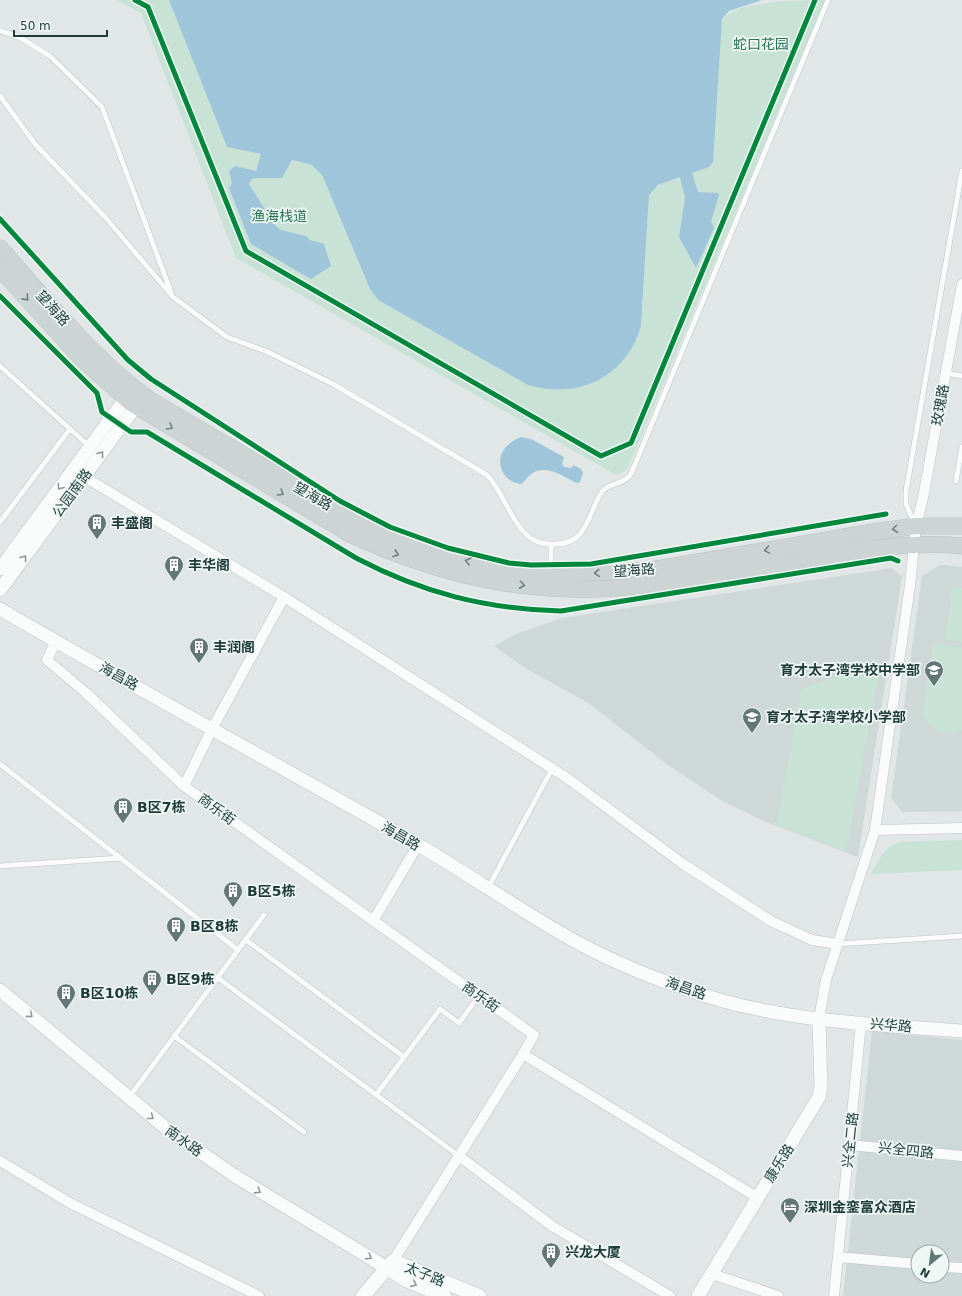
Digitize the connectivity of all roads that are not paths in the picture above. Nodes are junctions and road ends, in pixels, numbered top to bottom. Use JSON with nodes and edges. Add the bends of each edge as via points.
{"nodes":[{"id":1,"x":828,"y":0,"type":"edge"},
{"id":2,"x":0,"y":31,"type":"edge"},
{"id":3,"x":0,"y":96,"type":"edge"},
{"id":4,"x":962,"y":171,"type":"edge"},
{"id":5,"x":0,"y":248,"type":"edge"},
{"id":6,"x":0,"y":269,"type":"edge"},
{"id":7,"x":962,"y":284,"type":"edge"},
{"id":8,"x":173,"y":297,"type":"junction"},
{"id":9,"x":0,"y":366,"type":"edge"},
{"id":10,"x":946,"y":373,"type":"junction"},
{"id":11,"x":962,"y":376,"type":"edge"},
{"id":12,"x":135,"y":397,"type":"junction"},
{"id":13,"x":70,"y":430,"type":"junction"},
{"id":14,"x":90,"y":447,"type":"junction"},
{"id":15,"x":962,"y":447,"type":"edge"},
{"id":16,"x":78,"y":473,"type":"junction"},
{"id":17,"x":956,"y":481,"type":"dead end"},
{"id":18,"x":0,"y":522,"type":"edge"},
{"id":19,"x":916,"y":526,"type":"junction"},
{"id":20,"x":962,"y":526,"type":"edge"},
{"id":21,"x":551,"y":545,"type":"junction"},
{"id":22,"x":914,"y":545,"type":"junction"},
{"id":23,"x":962,"y":546,"type":"edge"},
{"id":24,"x":0,"y":569,"type":"edge"},
{"id":25,"x":551,"y":573,"type":"junction"},
{"id":26,"x":0,"y":590,"type":"edge"},
{"id":27,"x":284,"y":597,"type":"junction"},
{"id":28,"x":0,"y":609,"type":"edge"},
{"id":29,"x":56,"y":641,"type":"junction"},
{"id":30,"x":212,"y":729,"type":"junction"},
{"id":31,"x":0,"y":764,"type":"edge"},
{"id":32,"x":552,"y":769,"type":"junction"},
{"id":33,"x":184,"y":786,"type":"junction"},
{"id":34,"x":962,"y":828,"type":"edge"},
{"id":35,"x":875,"y":830,"type":"junction"},
{"id":36,"x":418,"y":845,"type":"junction"},
{"id":37,"x":121,"y":858,"type":"junction"},
{"id":38,"x":0,"y":866,"type":"edge"},
{"id":39,"x":488,"y":888,"type":"junction"},
{"id":40,"x":264,"y":915,"type":"dead end"},
{"id":41,"x":373,"y":921,"type":"junction"},
{"id":42,"x":962,"y":936,"type":"edge"},
{"id":43,"x":246,"y":940,"type":"junction"},
{"id":44,"x":837,"y":944,"type":"junction"},
{"id":45,"x":238,"y":950,"type":"junction"},
{"id":46,"x":218,"y":978,"type":"junction"},
{"id":47,"x":0,"y":990,"type":"edge"},
{"id":48,"x":478,"y":996,"type":"junction"},
{"id":49,"x":819,"y":1019,"type":"junction"},
{"id":50,"x":861,"y":1023,"type":"junction"},
{"id":51,"x":962,"y":1031,"type":"edge"},
{"id":52,"x":174,"y":1036,"type":"junction"},
{"id":53,"x":523,"y":1054,"type":"junction"},
{"id":54,"x":404,"y":1057,"type":"junction"},
{"id":55,"x":376,"y":1095,"type":"junction"},
{"id":56,"x":128,"y":1099,"type":"junction"},
{"id":57,"x":304,"y":1132,"type":"dead end"},
{"id":58,"x":849,"y":1145,"type":"junction"},
{"id":59,"x":458,"y":1156,"type":"junction"},
{"id":60,"x":962,"y":1156,"type":"edge"},
{"id":61,"x":0,"y":1161,"type":"edge"},
{"id":62,"x":758,"y":1198,"type":"junction"},
{"id":63,"x":838,"y":1257,"type":"junction"},
{"id":64,"x":910,"y":1263,"type":"edge"},
{"id":65,"x":390,"y":1264,"type":"junction"},
{"id":66,"x":950,"y":1267,"type":"edge"},
{"id":67,"x":962,"y":1268,"type":"edge"},
{"id":68,"x":712,"y":1274,"type":"junction"},
{"id":69,"x":259,"y":1296,"type":"edge"},
{"id":70,"x":363,"y":1296,"type":"edge"},
{"id":71,"x":444,"y":1296,"type":"edge"},
{"id":72,"x":479,"y":1296,"type":"edge"},
{"id":73,"x":670,"y":1296,"type":"edge"},
{"id":74,"x":698,"y":1296,"type":"edge"},
{"id":75,"x":778,"y":1296,"type":"edge"},
{"id":76,"x":834,"y":1296,"type":"edge"}],
"edges":[{"from":1,"to":21,"type":"lane","via":[[631,474],[626,480],[610,486],[601,493],[579,535],[562,544]]},
{"from":2,"to":8,"type":"lane","via":[[19,37],[50,56],[102,107]]},
{"from":3,"to":8,"type":"lane","via":[[35,144],[106,217]]},
{"from":4,"to":19,"type":"lane","via":[[906,491],[908,510]]},
{"from":5,"to":12,"type":"main road","name":"望海路"},
{"from":6,"to":12,"type":"main road","name":"望海路","one_way":true,"via":[[82,359]]},
{"from":7,"to":10,"type":"street","name":"玫瑰路"},
{"from":8,"to":21,"type":"lane","via":[[227,336],[268,352],[332,384],[487,475],[494,482],[520,529],[529,538]]},
{"from":9,"to":13,"type":"lane"},
{"from":10,"to":11,"type":"lane"},
{"from":10,"to":19,"type":"street","name":"玫瑰路"},
{"from":12,"to":14,"type":"street","name":"公园南路"},
{"from":16,"to":12,"type":"street","name":"公园南路","one_way":true},
{"from":12,"to":22,"type":"main road","name":"望海路","one_way":true,"via":[[350,534],[417,562],[505,583],[550,588],[656,584],[872,548]]},
{"from":25,"to":12,"type":"main road","name":"望海路","one_way":true,"via":[[488,566],[436,553],[391,536],[344,515]]},
{"from":13,"to":14,"type":"lane"},
{"from":13,"to":18,"type":"lane"},
{"from":14,"to":16,"type":"street","name":"公园南路"},
{"from":15,"to":17,"type":"lane"},
{"from":16,"to":24,"type":"street","name":"公园南路","one_way":true},
{"from":26,"to":16,"type":"street","name":"公园南路","one_way":true},
{"from":16,"to":27,"type":"street"},
{"from":19,"to":20,"type":"main road","name":"望海路"},
{"from":19,"to":22,"type":"street","name":"玫瑰路"},
{"from":19,"to":25,"type":"main road","name":"望海路","one_way":true,"via":[[652,570]]},
{"from":21,"to":25,"type":"lane"},
{"from":22,"to":23,"type":"main road","name":"望海路"},
{"from":22,"to":35,"type":"street","name":"玫瑰路"},
{"from":27,"to":30,"type":"street","name":"商乐街"},
{"from":27,"to":32,"type":"street"},
{"from":28,"to":29,"type":"street","name":"海昌路"},
{"from":29,"to":30,"type":"street","name":"海昌路"},
{"from":29,"to":33,"type":"street","name":"商乐街","via":[[47,660],[85,692]]},
{"from":30,"to":33,"type":"street","name":"商乐街"},
{"from":30,"to":36,"type":"street","name":"海昌路"},
{"from":31,"to":37,"type":"lane"},
{"from":32,"to":39,"type":"lane"},
{"from":32,"to":44,"type":"street","via":[[683,864],[771,921],[812,940]]},
{"from":33,"to":41,"type":"street","name":"商乐街"},
{"from":34,"to":35,"type":"street"},
{"from":35,"to":44,"type":"street","name":"玫瑰路"},
{"from":36,"to":39,"type":"street","name":"海昌路"},
{"from":36,"to":41,"type":"street"},
{"from":37,"to":38,"type":"lane"},
{"from":37,"to":45,"type":"lane"},
{"from":39,"to":49,"type":"street","name":"海昌路","via":[[583,946],[671,984],[769,1011]]},
{"from":40,"to":43,"type":"lane"},
{"from":41,"to":48,"type":"street","name":"商乐街"},
{"from":42,"to":44,"type":"lane"},
{"from":43,"to":45,"type":"lane"},
{"from":43,"to":54,"type":"lane"},
{"from":44,"to":49,"type":"street","name":"玫瑰路","via":[[822,995]]},
{"from":45,"to":46,"type":"lane"},
{"from":46,"to":52,"type":"lane"},
{"from":46,"to":55,"type":"lane"},
{"from":47,"to":56,"type":"street","name":"南水路","one_way":true},
{"from":48,"to":53,"type":"street","name":"商乐街","via":[[534,1035]]},
{"from":48,"to":54,"type":"lane","via":[[459,1023],[440,1009]]},
{"from":49,"to":50,"type":"street","name":"兴华路"},
{"from":49,"to":62,"type":"street","name":"康乐路","via":[[819,1097]]},
{"from":50,"to":51,"type":"street","name":"兴华路"},
{"from":50,"to":58,"type":"street","name":"兴全二路"},
{"from":52,"to":56,"type":"lane"},
{"from":52,"to":57,"type":"lane"},
{"from":53,"to":59,"type":"street"},
{"from":53,"to":62,"type":"street"},
{"from":54,"to":55,"type":"lane"},
{"from":55,"to":59,"type":"lane"},
{"from":56,"to":65,"type":"street","name":"南水路","one_way":true,"via":[[235,1176]]},
{"from":58,"to":60,"type":"street","name":"兴全四路"},
{"from":58,"to":63,"type":"street","name":"兴全二路"},
{"from":59,"to":65,"type":"street"},
{"from":59,"to":73,"type":"street","via":[[552,1226]]},
{"from":61,"to":69,"type":"street","via":[[70,1203]]},
{"from":62,"to":68,"type":"street","name":"康乐路"},
{"from":63,"to":64,"type":"street"},
{"from":63,"to":76,"type":"street","name":"兴全二路"},
{"from":65,"to":70,"type":"main road"},
{"from":65,"to":71,"type":"main road","name":"太子路","one_way":true,"via":[[406,1280]]},
{"from":65,"to":72,"type":"main road","name":"太子路"},
{"from":66,"to":67,"type":"street"},
{"from":68,"to":74,"type":"street","name":"康乐路"},
{"from":68,"to":75,"type":"street"}]}
